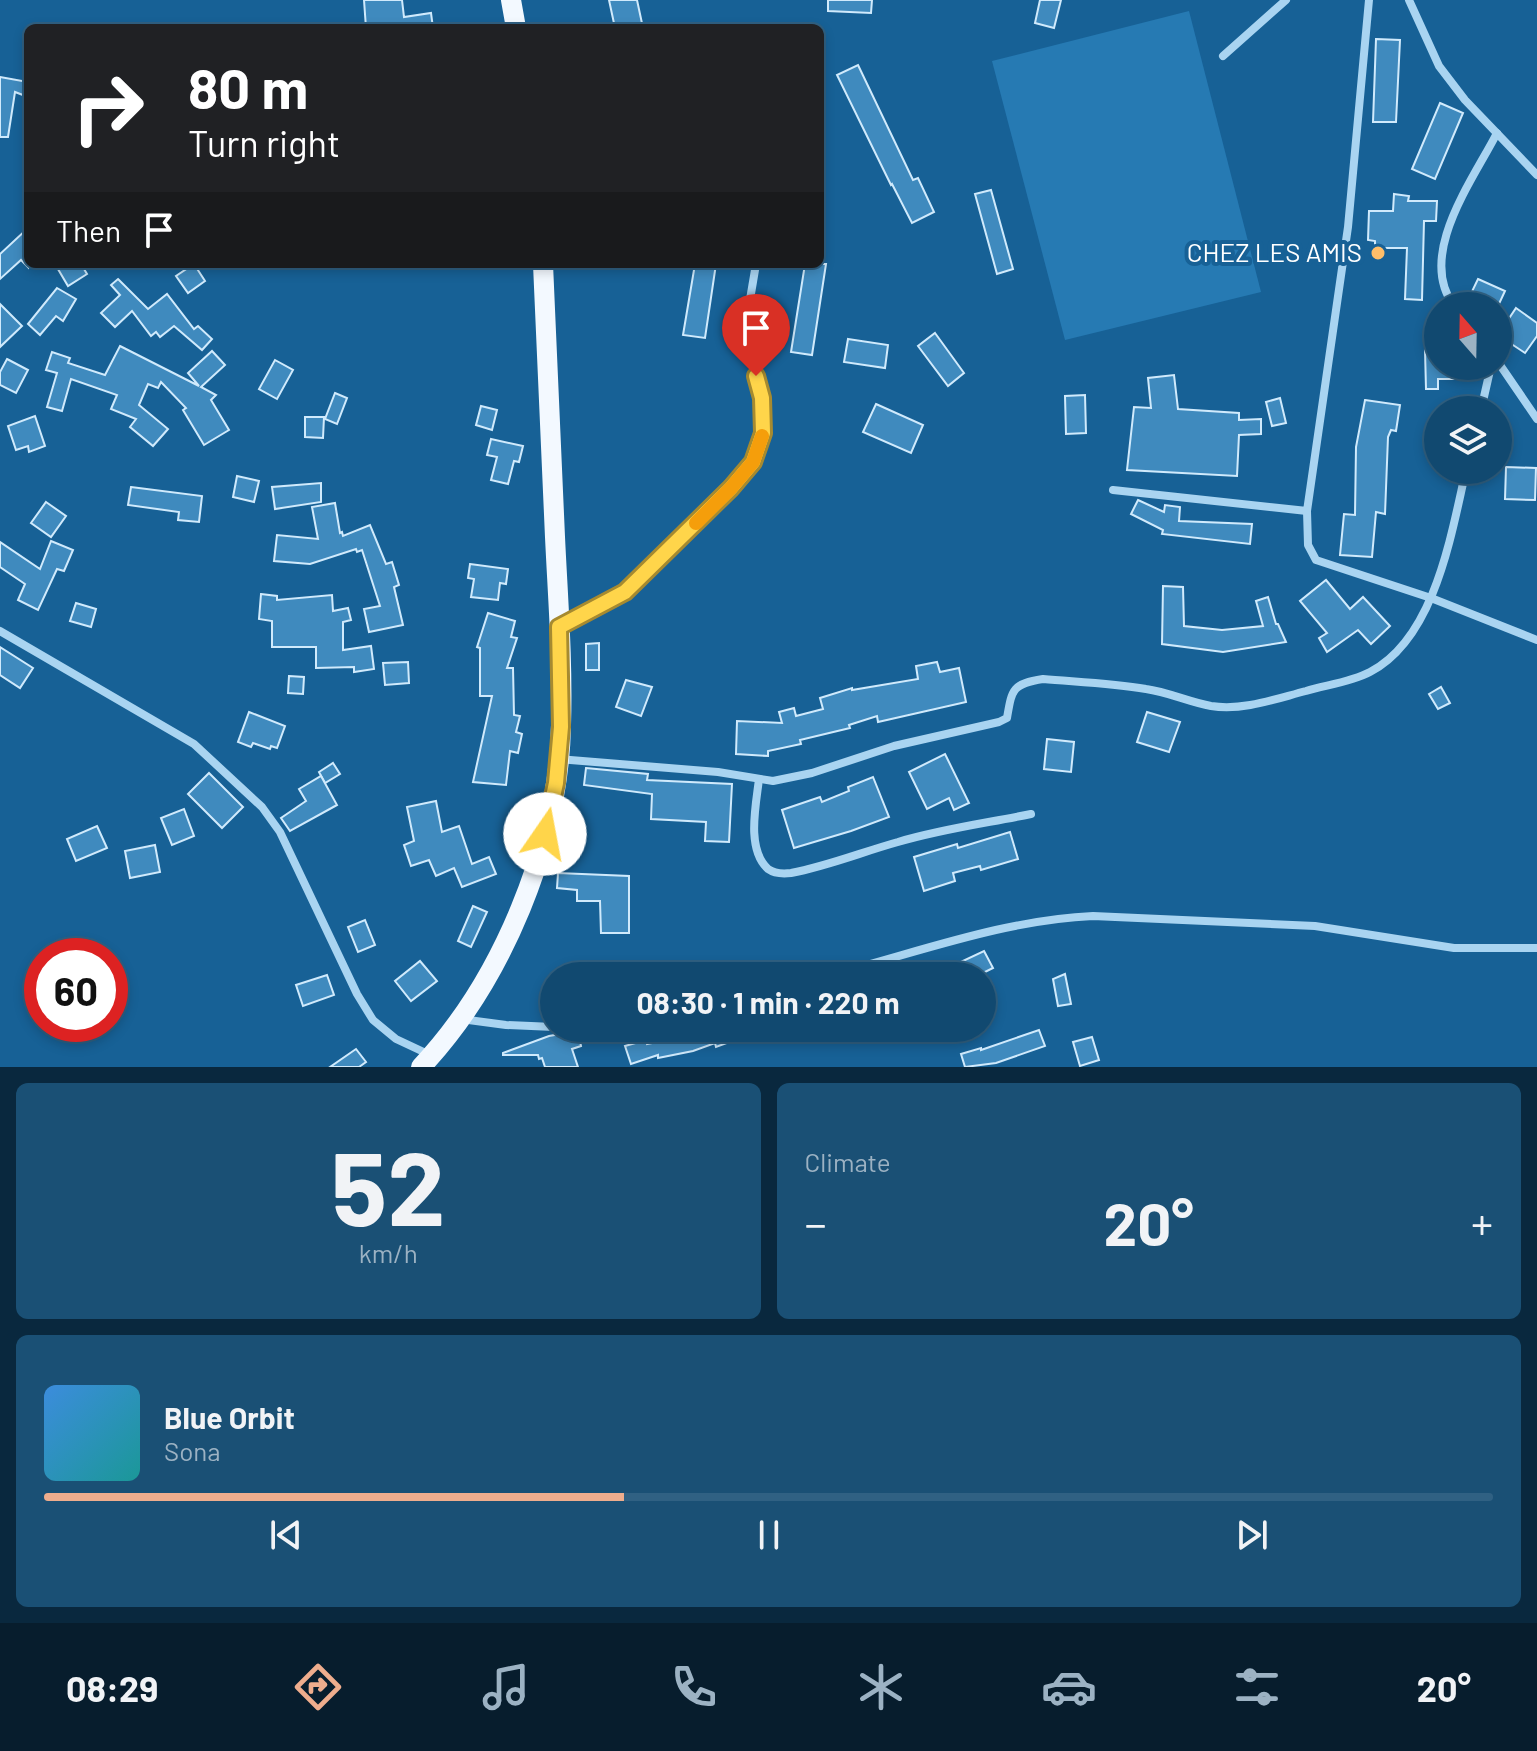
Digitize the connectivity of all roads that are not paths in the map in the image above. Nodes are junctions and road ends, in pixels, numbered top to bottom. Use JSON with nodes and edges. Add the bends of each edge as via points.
{"nodes":[{"id":1,"x":511,"y":0,"type":"edge"},
{"id":2,"x":1286,"y":0,"type":"edge"},
{"id":3,"x":1369,"y":0,"type":"edge"},
{"id":4,"x":1409,"y":0,"type":"edge"},
{"id":5,"x":515,"y":24,"type":"edge"},
{"id":6,"x":1223,"y":56,"type":"dead end"},
{"id":7,"x":1497,"y":133,"type":"junction"},
{"id":8,"x":1533,"y":165,"type":"edge"},
{"id":9,"x":1537,"y":175,"type":"edge"},
{"id":10,"x":543,"y":268,"type":"edge"},
{"id":11,"x":755,"y":268,"type":"edge"},
{"id":12,"x":1447,"y":292,"type":"edge"},
{"id":13,"x":1510,"y":380,"type":"edge"},
{"id":14,"x":1537,"y":419,"type":"edge"},
{"id":15,"x":1463,"y":484,"type":"edge"},
{"id":16,"x":1113,"y":490,"type":"dead end"},
{"id":17,"x":1307,"y":511,"type":"junction"},
{"id":18,"x":1431,"y":598,"type":"junction"},
{"id":19,"x":559,"y":627,"type":"junction"},
{"id":20,"x":0,"y":631,"type":"edge"},
{"id":21,"x":1537,"y":640,"type":"edge"},
{"id":22,"x":558,"y":759,"type":"junction"},
{"id":23,"x":759,"y":779,"type":"junction"},
{"id":24,"x":1031,"y":814,"type":"dead end"},
{"id":25,"x":1537,"y":948,"type":"edge"},
{"id":26,"x":878,"y":962,"type":"edge"},
{"id":27,"x":460,"y":1019,"type":"junction"},
{"id":28,"x":540,"y":1026,"type":"edge"},
{"id":29,"x":426,"y":1061,"type":"edge"}],
"edges":[{"from":1,"to":5,"type":"main road"},
{"from":2,"to":6,"type":"street"},
{"from":3,"to":17,"type":"street","via":[[1348,227]]},
{"from":4,"to":7,"type":"street","via":[[1439,66]]},
{"from":7,"to":8,"type":"street"},
{"from":7,"to":12,"type":"street","via":[[1448,228],[1440,259]]},
{"from":8,"to":9,"type":"street"},
{"from":10,"to":19,"type":"main road"},
{"from":11,"to":19,"type":"street","via":[[745,329],[762,398],[763,433],[753,462],[625,592]]},
{"from":13,"to":14,"type":"street"},
{"from":15,"to":18,"type":"street"},
{"from":16,"to":17,"type":"street"},
{"from":17,"to":18,"type":"street","via":[[1308,545],[1316,560]]},
{"from":18,"to":21,"type":"street"},
{"from":18,"to":23,"type":"street","via":[[1389,659],[1345,681],[1230,707],[1145,689],[1029,681],[1011,692],[1007,718],[999,722],[894,746],[812,773]]},
{"from":19,"to":22,"type":"main road"},
{"from":20,"to":29,"type":"street","via":[[194,744],[262,807],[280,832],[373,1020]]},
{"from":22,"to":23,"type":"street"},
{"from":22,"to":27,"type":"main road","via":[[545,834],[525,897],[496,961]]},
{"from":23,"to":24,"type":"street","via":[[755,832],[760,855],[777,874]]},
{"from":25,"to":26,"type":"street","via":[[1454,948],[1315,926],[1070,917],[1020,924]]},
{"from":27,"to":28,"type":"street"},
{"from":27,"to":29,"type":"main road"}]}
